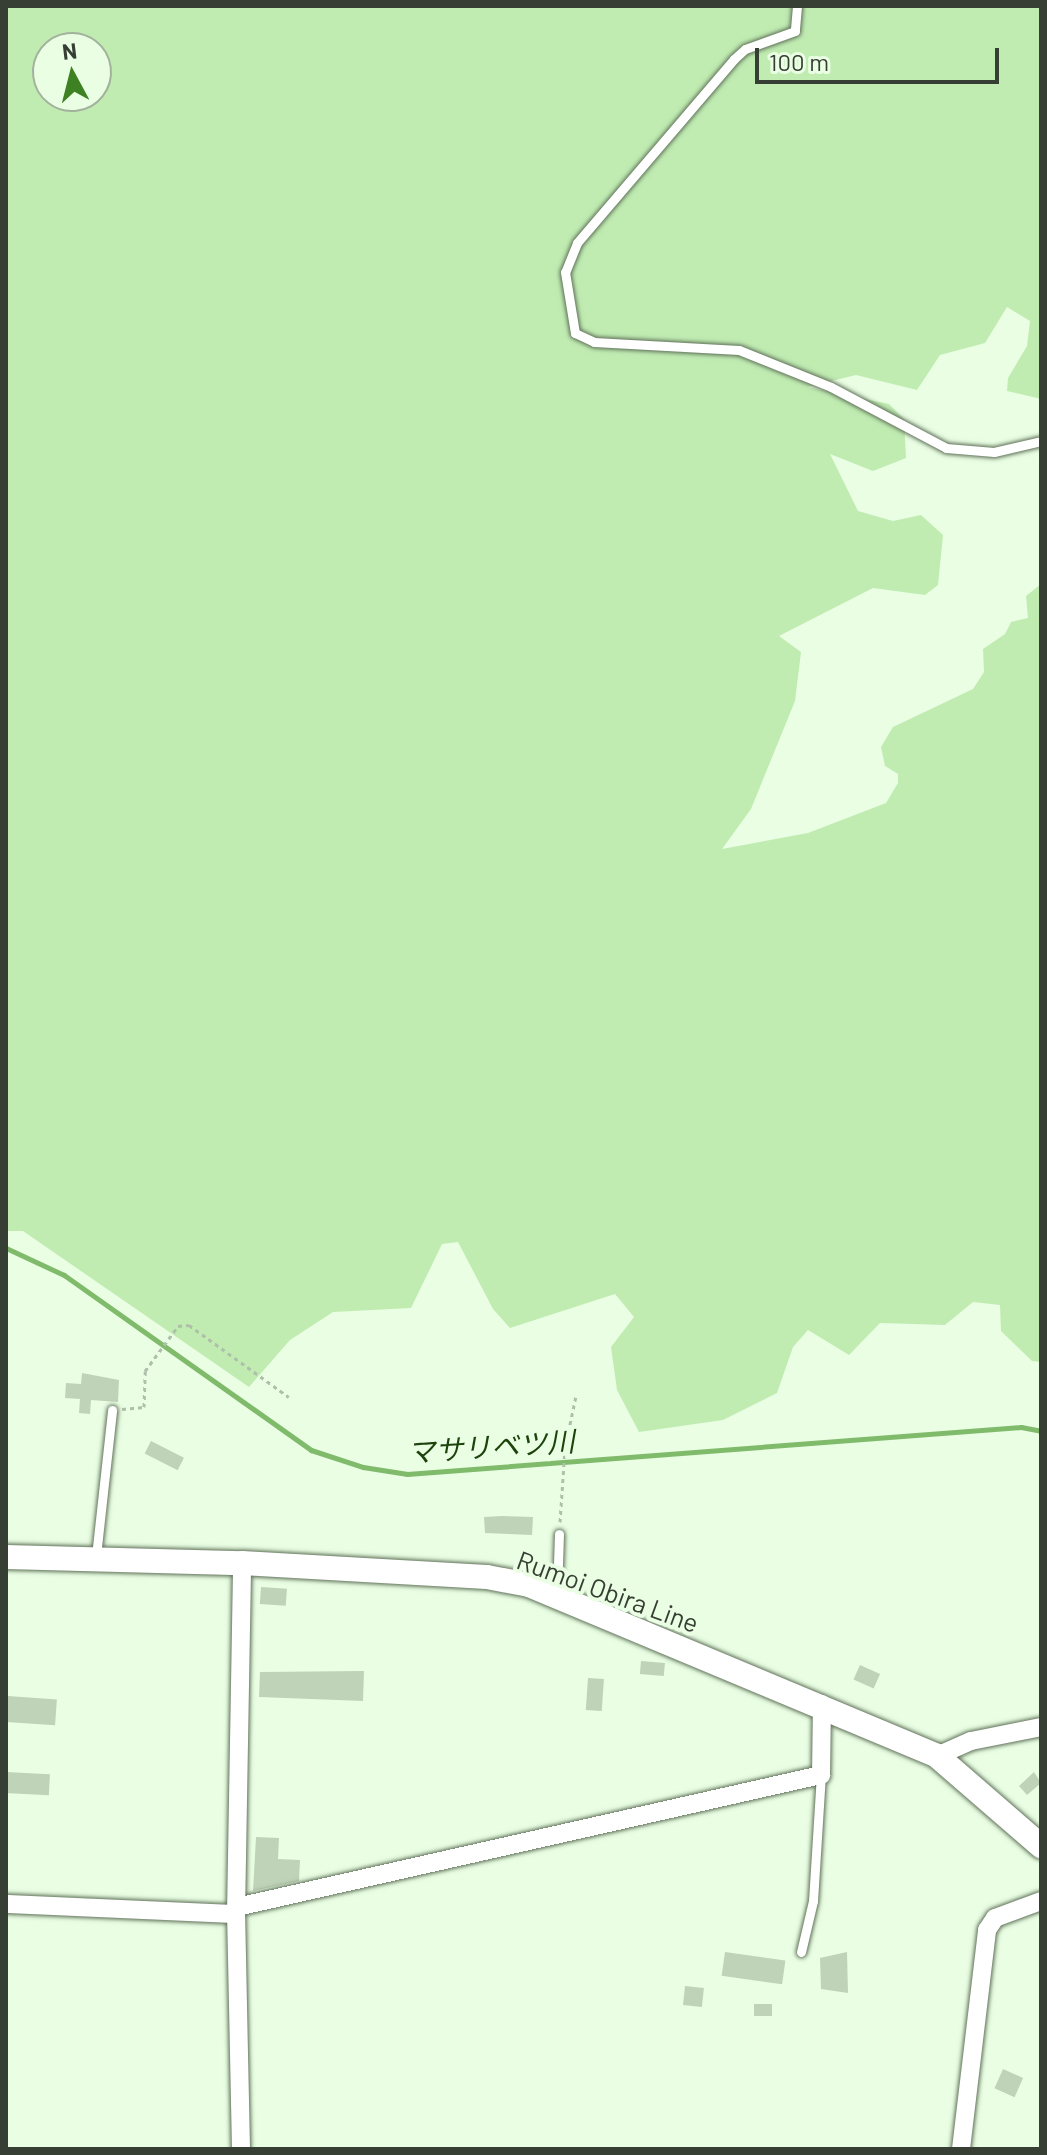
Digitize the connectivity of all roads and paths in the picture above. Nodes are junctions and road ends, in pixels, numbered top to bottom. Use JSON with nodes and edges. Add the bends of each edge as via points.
{"nodes":[{"id":1,"x":797,"y":6,"type":"edge"},
{"id":2,"x":1041,"y":441,"type":"edge"},
{"id":3,"x":576,"y":1396,"type":"dead end"},
{"id":4,"x":289,"y":1397,"type":"dead end"},
{"id":5,"x":112,"y":1410,"type":"joint"},
{"id":6,"x":559,"y":1534,"type":"joint"},
{"id":7,"x":6,"y":1557,"type":"edge"},
{"id":8,"x":96,"y":1559,"type":"junction"},
{"id":9,"x":242,"y":1563,"type":"junction"},
{"id":10,"x":557,"y":1598,"type":"junction"},
{"id":11,"x":822,"y":1704,"type":"junction"},
{"id":12,"x":1041,"y":1727,"type":"edge"},
{"id":13,"x":937,"y":1756,"type":"junction"},
{"id":14,"x":821,"y":1775,"type":"junction"},
{"id":15,"x":1041,"y":1846,"type":"edge"},
{"id":16,"x":1041,"y":1901,"type":"edge"},
{"id":17,"x":6,"y":1904,"type":"edge"},
{"id":18,"x":236,"y":1911,"type":"junction"},
{"id":19,"x":801,"y":1952,"type":"dead end"},
{"id":20,"x":241,"y":2149,"type":"edge"},
{"id":21,"x":961,"y":2149,"type":"edge"}],
"edges":[{"from":1,"to":2,"type":"lane","via":[[795,31],[745,49],[734,59],[577,243],[565,272],[575,333],[594,342],[739,350],[831,387],[946,448],[994,452]]},
{"from":3,"to":6,"type":"path","via":[[565,1448]]},
{"from":4,"to":5,"type":"path","via":[[189,1325],[178,1326],[145,1371],[144,1407]]},
{"from":5,"to":8,"type":"lane"},
{"from":6,"to":10,"type":"lane"},
{"from":7,"to":8,"type":"main road","name":"Rumoi Obira Line"},
{"from":8,"to":9,"type":"main road","name":"Rumoi Obira Line"},
{"from":9,"to":10,"type":"main road","name":"Rumoi Obira Line","via":[[487,1577]]},
{"from":9,"to":18,"type":"street"},
{"from":10,"to":11,"type":"main road","name":"Rumoi Obira Line"},
{"from":11,"to":13,"type":"main road","name":"Rumoi Obira Line"},
{"from":11,"to":14,"type":"street"},
{"from":12,"to":13,"type":"street","via":[[971,1741]]},
{"from":13,"to":15,"type":"main road","name":"Rumoi Obira Line"},
{"from":14,"to":18,"type":"street"},
{"from":14,"to":19,"type":"lane","via":[[813,1901]]},
{"from":16,"to":21,"type":"street","via":[[995,1918],[987,1930]]},
{"from":17,"to":18,"type":"street"},
{"from":18,"to":20,"type":"street"}]}
